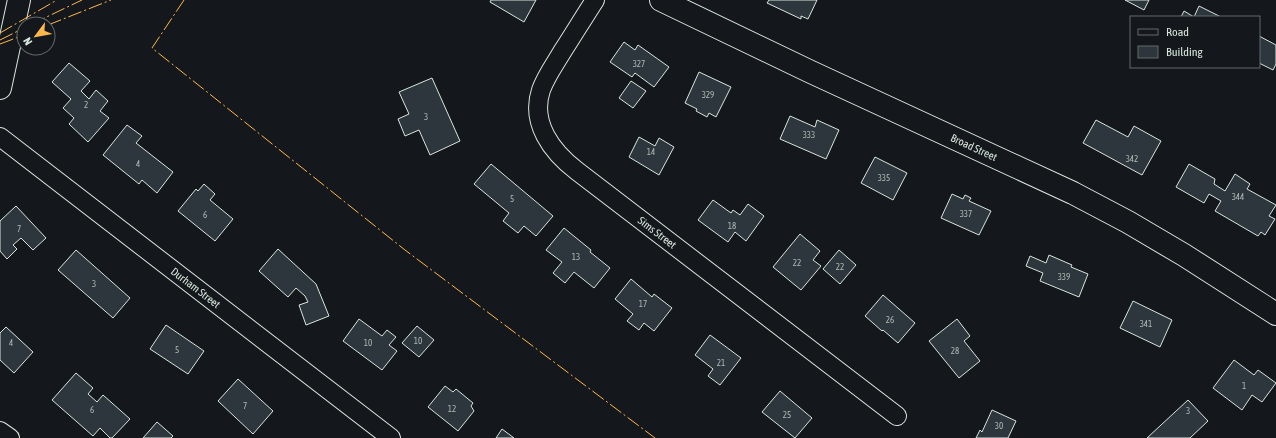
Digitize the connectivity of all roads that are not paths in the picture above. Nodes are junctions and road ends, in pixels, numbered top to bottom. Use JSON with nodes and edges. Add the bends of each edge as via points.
{"nodes":[{"id":1,"x":19,"y":0,"type":"edge"},
{"id":2,"x":595,"y":0,"type":"edge"},
{"id":3,"x":661,"y":0,"type":"edge"},
{"id":4,"x":0,"y":88,"type":"edge"},
{"id":5,"x":0,"y":137,"type":"edge"},
{"id":6,"x":1276,"y":314,"type":"edge"},
{"id":7,"x":897,"y":416,"type":"dead end"},
{"id":8,"x":0,"y":431,"type":"edge"},
{"id":9,"x":10,"y":438,"type":"edge"},
{"id":10,"x":391,"y":438,"type":"edge"}],
"edges":[{"from":1,"to":4,"type":"main road"},
{"from":2,"to":7,"type":"street","name":"Sims Street","via":[[549,73],[541,91],[541,122],[546,136],[560,158]]},
{"from":3,"to":6,"type":"main road","name":"Broad Street","via":[[1073,193],[1184,255]]},
{"from":5,"to":10,"type":"street","name":"Durham Street"},
{"from":8,"to":9,"type":"street"}]}
